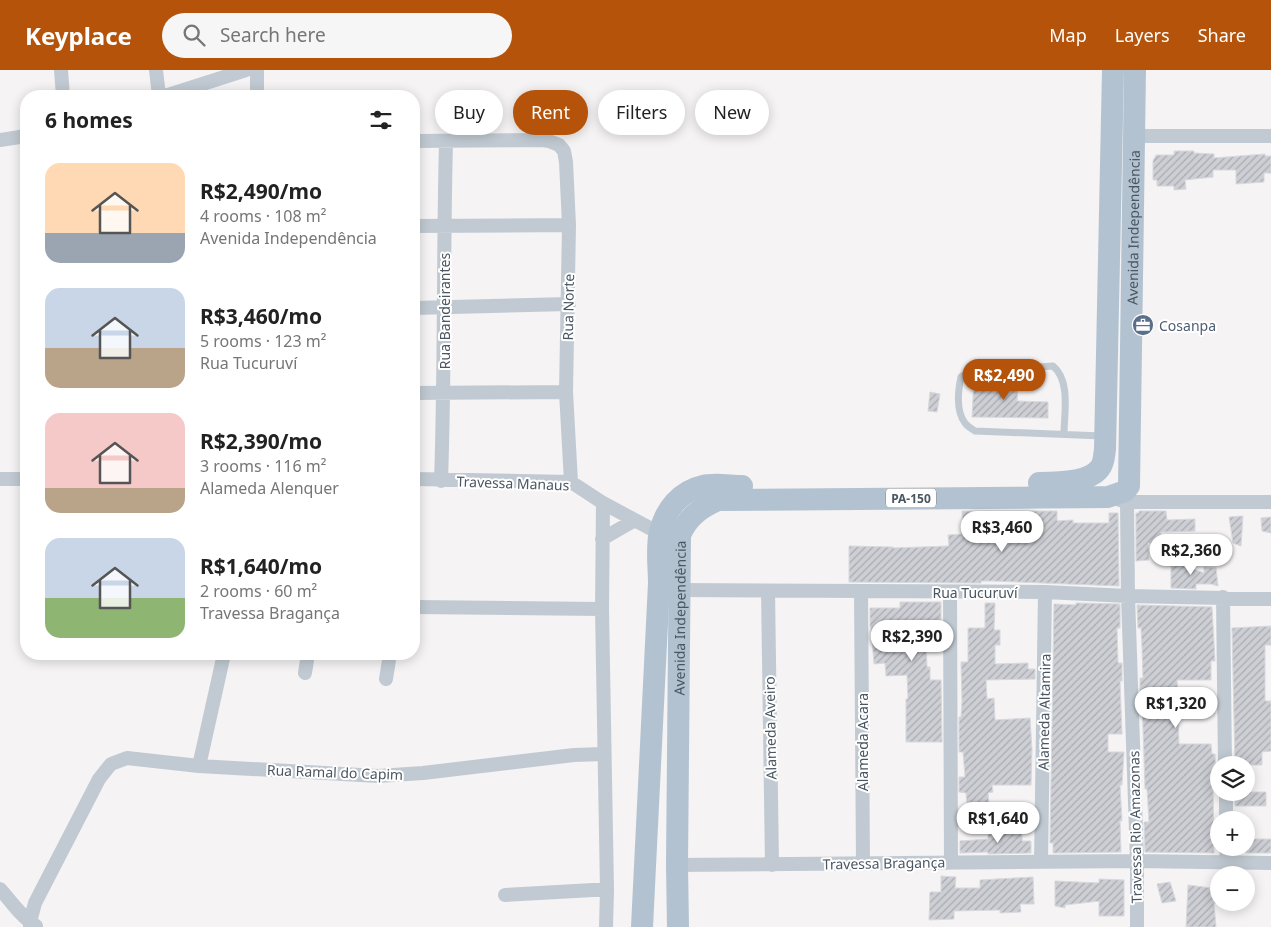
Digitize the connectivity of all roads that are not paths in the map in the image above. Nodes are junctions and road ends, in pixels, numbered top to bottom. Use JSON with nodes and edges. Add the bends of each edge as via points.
{"nodes":[{"id":1,"x":61,"y":70,"type":"edge"},
{"id":2,"x":156,"y":70,"type":"edge"},
{"id":3,"x":246,"y":70,"type":"edge"},
{"id":4,"x":257,"y":70,"type":"edge"},
{"id":5,"x":1135,"y":70,"type":"edge"},
{"id":6,"x":1114,"y":77,"type":"edge"},
{"id":7,"x":63,"y":90,"type":"edge"},
{"id":8,"x":158,"y":90,"type":"edge"},
{"id":9,"x":184,"y":90,"type":"edge"},
{"id":10,"x":257,"y":90,"type":"edge"},
{"id":11,"x":1135,"y":136,"type":"junction"},
{"id":12,"x":1271,"y":136,"type":"edge"},
{"id":13,"x":20,"y":137,"type":"edge"},
{"id":14,"x":0,"y":140,"type":"edge"},
{"id":15,"x":420,"y":141,"type":"edge"},
{"id":16,"x":446,"y":142,"type":"junction"},
{"id":17,"x":569,"y":225,"type":"junction"},
{"id":18,"x":420,"y":226,"type":"edge"},
{"id":19,"x":444,"y":226,"type":"junction"},
{"id":20,"x":569,"y":304,"type":"junction"},
{"id":21,"x":443,"y":307,"type":"junction"},
{"id":22,"x":420,"y":308,"type":"edge"},
{"id":23,"x":444,"y":392,"type":"junction"},
{"id":24,"x":566,"y":392,"type":"junction"},
{"id":25,"x":420,"y":393,"type":"edge"},
{"id":26,"x":1064,"y":434,"type":"junction"},
{"id":27,"x":1105,"y":436,"type":"junction"},
{"id":28,"x":0,"y":479,"type":"edge"},
{"id":29,"x":20,"y":479,"type":"edge"},
{"id":30,"x":420,"y":479,"type":"edge"},
{"id":31,"x":440,"y":481,"type":"junction"},
{"id":32,"x":571,"y":482,"type":"junction"},
{"id":33,"x":1122,"y":495,"type":"junction"},
{"id":34,"x":1271,"y":502,"type":"edge"},
{"id":35,"x":603,"y":503,"type":"junction"},
{"id":36,"x":635,"y":520,"type":"junction"},
{"id":37,"x":659,"y":533,"type":"junction"},
{"id":38,"x":602,"y":539,"type":"junction"},
{"id":39,"x":678,"y":590,"type":"junction"},
{"id":40,"x":768,"y":591,"type":"junction"},
{"id":41,"x":861,"y":591,"type":"junction"},
{"id":42,"x":950,"y":592,"type":"junction"},
{"id":43,"x":1045,"y":592,"type":"junction"},
{"id":44,"x":1128,"y":596,"type":"junction"},
{"id":45,"x":1223,"y":598,"type":"junction"},
{"id":46,"x":1271,"y":598,"type":"edge"},
{"id":47,"x":420,"y":606,"type":"edge"},
{"id":48,"x":602,"y":609,"type":"junction"},
{"id":49,"x":223,"y":660,"type":"edge"},
{"id":50,"x":307,"y":660,"type":"edge"},
{"id":51,"x":389,"y":660,"type":"edge"},
{"id":52,"x":305,"y":673,"type":"dead end"},
{"id":53,"x":386,"y":678,"type":"dead end"},
{"id":54,"x":603,"y":754,"type":"junction"},
{"id":55,"x":1225,"y":756,"type":"edge"},
{"id":56,"x":199,"y":766,"type":"junction"},
{"id":57,"x":1227,"y":856,"type":"edge"},
{"id":58,"x":1137,"y":861,"type":"junction"},
{"id":59,"x":1042,"y":862,"type":"junction"},
{"id":60,"x":1227,"y":862,"type":"junction"},
{"id":61,"x":951,"y":863,"type":"junction"},
{"id":62,"x":1271,"y":863,"type":"edge"},
{"id":63,"x":772,"y":864,"type":"junction"},
{"id":64,"x":863,"y":864,"type":"junction"},
{"id":65,"x":677,"y":865,"type":"junction"},
{"id":66,"x":0,"y":888,"type":"edge"},
{"id":67,"x":607,"y":890,"type":"junction"},
{"id":68,"x":505,"y":895,"type":"dead end"},
{"id":69,"x":33,"y":925,"type":"edge"},
{"id":70,"x":606,"y":927,"type":"edge"},
{"id":71,"x":642,"y":927,"type":"edge"},
{"id":72,"x":678,"y":927,"type":"edge"},
{"id":73,"x":1137,"y":927,"type":"edge"}],
"edges":[{"from":1,"to":7,"type":"street"},
{"from":2,"to":8,"type":"street"},
{"from":3,"to":9,"type":"street"},
{"from":4,"to":10,"type":"street"},
{"from":5,"to":11,"type":"main road","name":"Avenida Independência"},
{"from":6,"to":11,"type":"main road","via":[[1125,124]]},
{"from":6,"to":27,"type":"main road","name":"Avenida Independência","number":"PA-150"},
{"from":11,"to":12,"type":"street"},
{"from":11,"to":33,"type":"main road","name":"Avenida Independência"},
{"from":13,"to":14,"type":"street"},
{"from":15,"to":16,"type":"street"},
{"from":16,"to":17,"type":"street","name":"Rua Norte","via":[[549,141],[559,145],[566,162]]},
{"from":16,"to":19,"type":"street","name":"Rua Bandeirantes"},
{"from":17,"to":19,"type":"street"},
{"from":17,"to":20,"type":"street","name":"Rua Norte"},
{"from":18,"to":19,"type":"street"},
{"from":19,"to":21,"type":"street","name":"Rua Bandeirantes"},
{"from":20,"to":21,"type":"street"},
{"from":20,"to":24,"type":"street","name":"Rua Norte"},
{"from":21,"to":22,"type":"street"},
{"from":21,"to":23,"type":"street","name":"Rua Bandeirantes"},
{"from":23,"to":24,"type":"street"},
{"from":23,"to":25,"type":"street"},
{"from":23,"to":31,"type":"street","name":"Rua Bandeirantes"},
{"from":24,"to":32,"type":"street","name":"Rua Norte"},
{"from":26,"to":26,"type":"lane","via":[[975,431],[965,423],[960,410],[958,387],[961,377],[976,371],[1053,366],[1062,377],[1064,388]]},
{"from":26,"to":27,"type":"lane"},
{"from":27,"to":37,"type":"main road","name":"Avenida Independência","number":"PA-150","via":[[1103,462],[1100,469],[1089,477],[1061,483],[704,486],[688,492],[667,510]]},
{"from":28,"to":29,"type":"street"},
{"from":30,"to":31,"type":"street","name":"Travessa Manaus"},
{"from":31,"to":32,"type":"street","name":"Travessa Manaus"},
{"from":32,"to":35,"type":"street","name":"Travessa Manaus"},
{"from":33,"to":34,"type":"street"},
{"from":33,"to":39,"type":"main road","name":"Avenida Independência","number":"PA-150","via":[[718,500],[694,514],[680,534]]},
{"from":33,"to":44,"type":"street","name":"Travessa Rio Amazonas"},
{"from":35,"to":36,"type":"street","name":"Travessa Manaus"},
{"from":35,"to":38,"type":"street"},
{"from":36,"to":37,"type":"street","name":"Travessa Manaus"},
{"from":36,"to":38,"type":"street"},
{"from":37,"to":71,"type":"main road","name":"Avenida Independência","number":"PA-150"},
{"from":38,"to":48,"type":"street"},
{"from":39,"to":40,"type":"street","name":"Rua Tucuruví"},
{"from":39,"to":65,"type":"main road","name":"Avenida Independência","number":"PA-150"},
{"from":40,"to":41,"type":"street","name":"Rua Tucuruví"},
{"from":40,"to":63,"type":"street","name":"Alameda Aveiro"},
{"from":41,"to":42,"type":"street","name":"Rua Tucuruví"},
{"from":41,"to":64,"type":"street","name":"Alameda Acara"},
{"from":42,"to":43,"type":"street","name":"Rua Tucuruví"},
{"from":42,"to":61,"type":"street"},
{"from":43,"to":44,"type":"street","name":"Rua Tucuruví"},
{"from":43,"to":59,"type":"street","name":"Alameda Altamira"},
{"from":44,"to":45,"type":"street","name":"Rua Tucuruví"},
{"from":44,"to":58,"type":"street","name":"Travessa Rio Amazonas"},
{"from":45,"to":46,"type":"street","name":"Rua Tucuruví"},
{"from":45,"to":55,"type":"street"},
{"from":47,"to":48,"type":"street"},
{"from":48,"to":54,"type":"street"},
{"from":49,"to":56,"type":"street"},
{"from":50,"to":52,"type":"street"},
{"from":51,"to":53,"type":"street"},
{"from":54,"to":56,"type":"street","name":"Rua Ramal do Capim","via":[[378,776]]},
{"from":54,"to":67,"type":"street"},
{"from":56,"to":69,"type":"street","name":"Rua Ramal do Capim","via":[[127,758],[111,764],[99,779],[35,902]]},
{"from":57,"to":60,"type":"street"},
{"from":58,"to":59,"type":"street","name":"Travessa Bragança"},
{"from":58,"to":60,"type":"street","name":"Travessa Bragança"},
{"from":58,"to":73,"type":"street","name":"Travessa Rio Amazonas"},
{"from":59,"to":61,"type":"street","name":"Travessa Bragança"},
{"from":60,"to":62,"type":"street","name":"Travessa Bragança"},
{"from":61,"to":64,"type":"street","name":"Travessa Bragança"},
{"from":63,"to":64,"type":"street","name":"Travessa Bragança"},
{"from":63,"to":65,"type":"street","name":"Travessa Bragança"},
{"from":65,"to":72,"type":"main road","name":"Avenida Independência","number":"PA-150"},
{"from":66,"to":69,"type":"street"},
{"from":67,"to":68,"type":"street"},
{"from":67,"to":70,"type":"street"}]}
